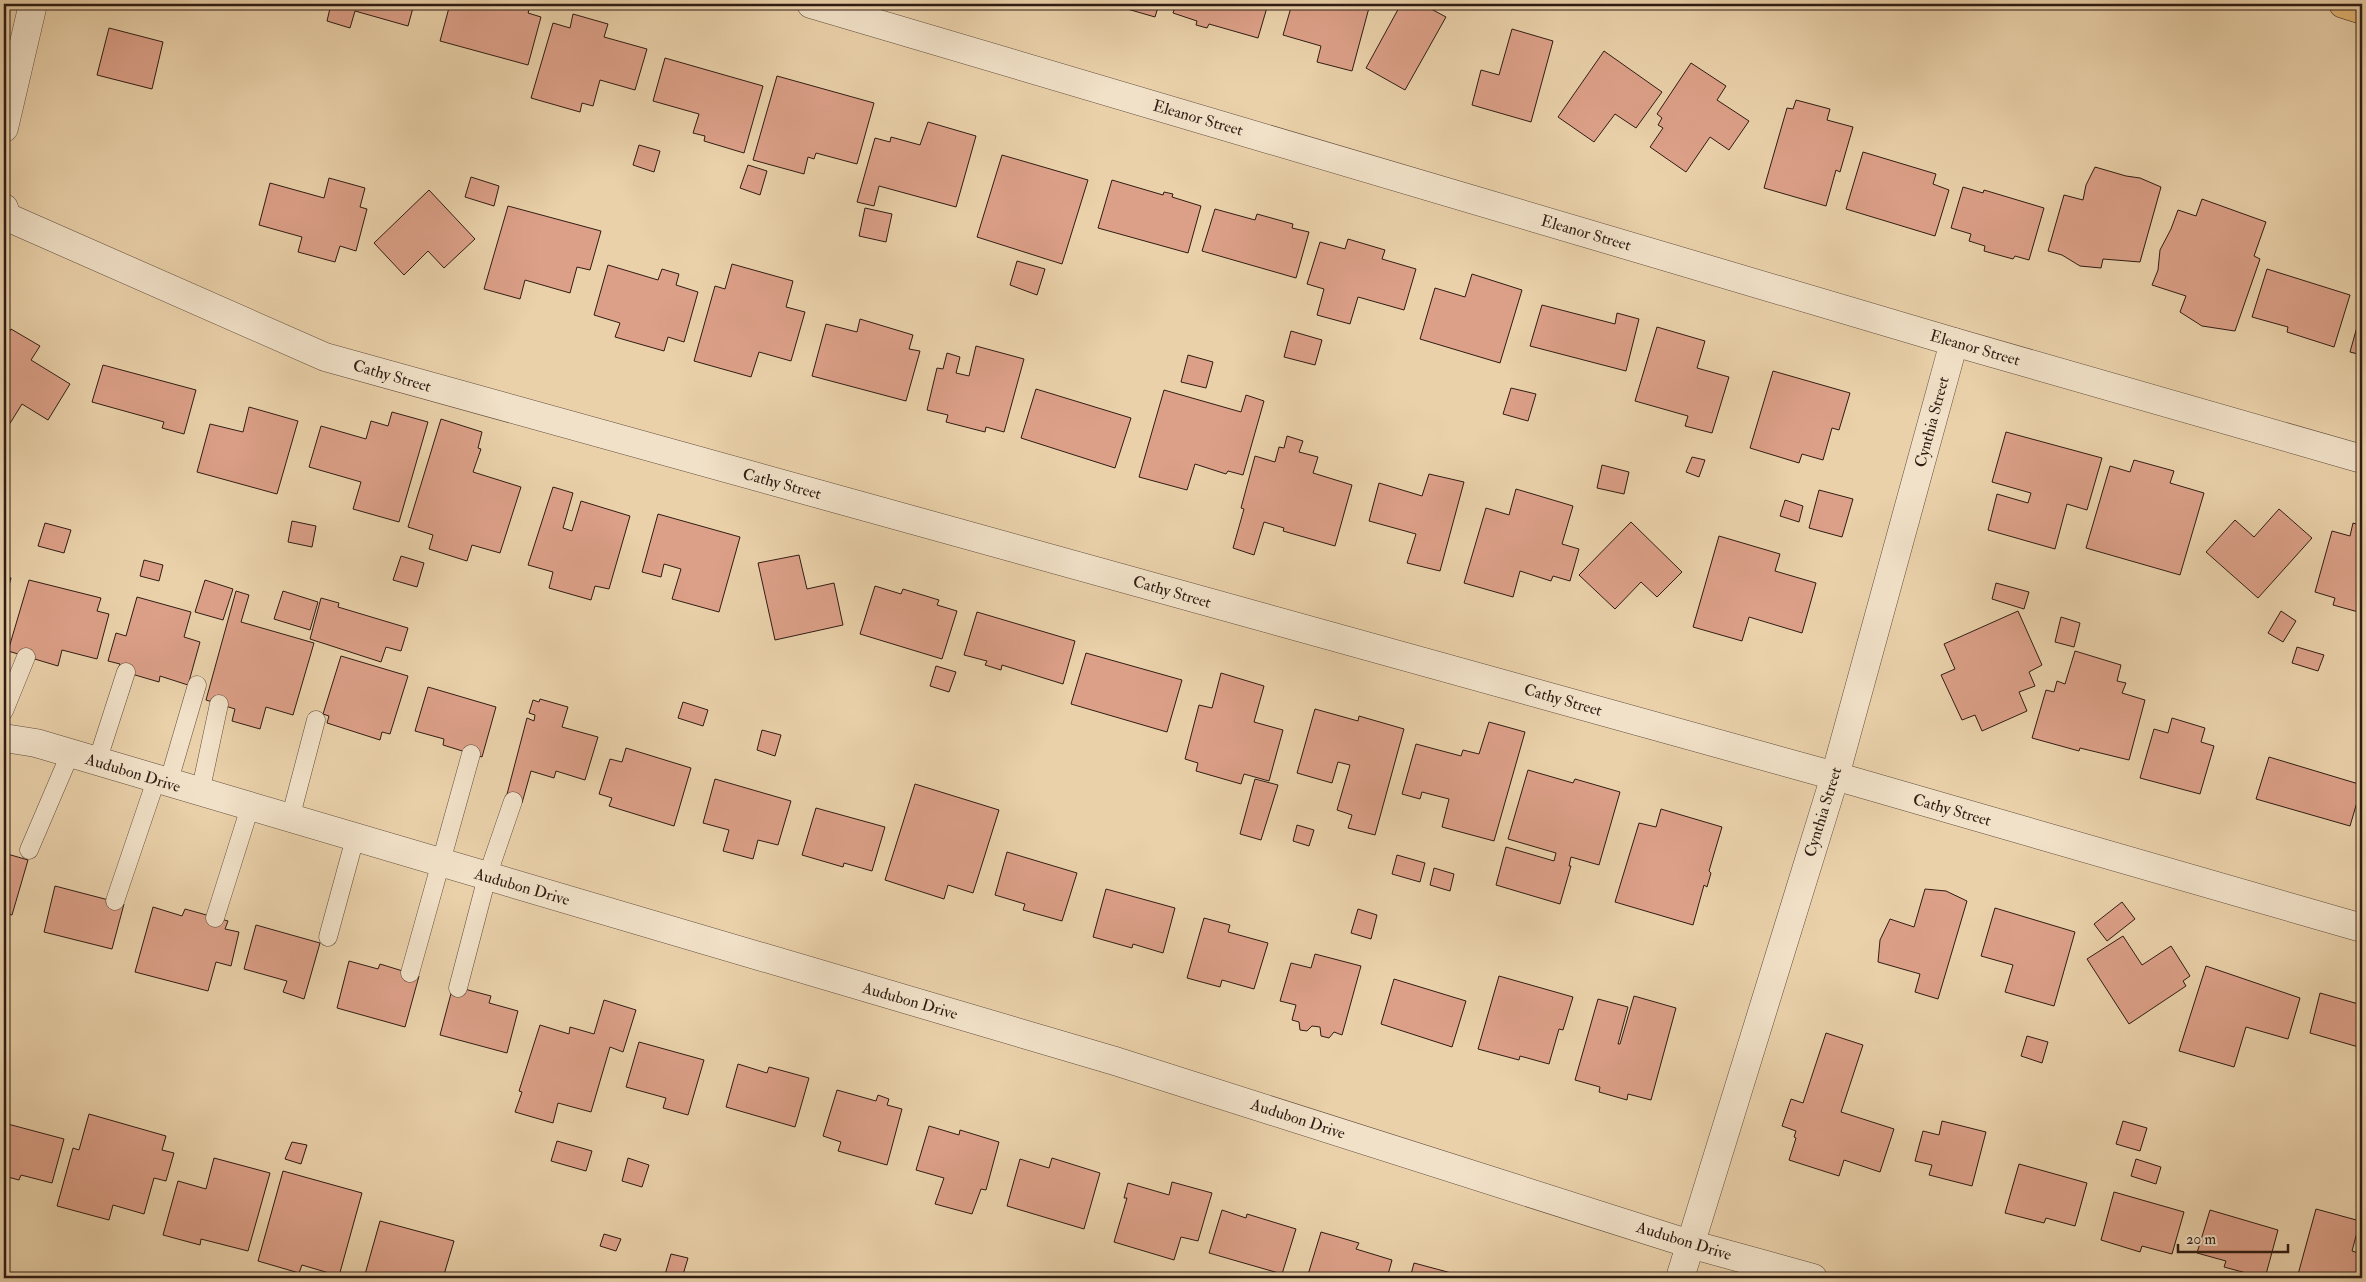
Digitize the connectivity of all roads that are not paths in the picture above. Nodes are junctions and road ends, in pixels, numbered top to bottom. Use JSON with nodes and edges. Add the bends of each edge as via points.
{"nodes":[{"id":1,"x":32,"y":4,"type":"edge"},
{"id":2,"x":811,"y":4,"type":"edge"},
{"id":3,"x":2343,"y":4,"type":"edge"},
{"id":4,"x":2362,"y":10,"type":"edge"},
{"id":5,"x":4,"y":128,"type":"edge"},
{"id":6,"x":4,"y":208,"type":"edge"},
{"id":7,"x":1954,"y":342,"type":"junction"},
{"id":8,"x":2362,"y":459,"type":"edge"},
{"id":9,"x":26,"y":657,"type":"dead end"},
{"id":10,"x":126,"y":672,"type":"dead end"},
{"id":11,"x":198,"y":685,"type":"dead end"},
{"id":12,"x":219,"y":704,"type":"dead end"},
{"id":13,"x":4,"y":711,"type":"edge"},
{"id":14,"x":316,"y":720,"type":"dead end"},
{"id":15,"x":4,"y":738,"type":"edge"},
{"id":16,"x":70,"y":754,"type":"junction"},
{"id":17,"x":471,"y":754,"type":"dead end"},
{"id":18,"x":97,"y":762,"type":"junction"},
{"id":19,"x":1835,"y":776,"type":"junction"},
{"id":20,"x":162,"y":782,"type":"junction"},
{"id":21,"x":200,"y":793,"type":"junction"},
{"id":22,"x":513,"y":801,"type":"dead end"},
{"id":23,"x":250,"y":807,"type":"junction"},
{"id":24,"x":290,"y":819,"type":"junction"},
{"id":25,"x":355,"y":838,"type":"junction"},
{"id":26,"x":29,"y":850,"type":"dead end"},
{"id":27,"x":440,"y":863,"type":"junction"},
{"id":28,"x":487,"y":877,"type":"junction"},
{"id":29,"x":114,"y":901,"type":"dead end"},
{"id":30,"x":215,"y":918,"type":"dead end"},
{"id":31,"x":2362,"y":928,"type":"edge"},
{"id":32,"x":328,"y":937,"type":"dead end"},
{"id":33,"x":410,"y":973,"type":"dead end"},
{"id":34,"x":458,"y":988,"type":"dead end"},
{"id":35,"x":1690,"y":1244,"type":"junction"},
{"id":36,"x":1680,"y":1278,"type":"edge"},
{"id":37,"x":1813,"y":1278,"type":"edge"}],
"edges":[{"from":1,"to":5,"type":"street"},
{"from":2,"to":7,"type":"street","name":"Eleanor Street"},
{"from":3,"to":4,"type":"highway"},
{"from":6,"to":19,"type":"street","name":"Cathy Street","via":[[7,217],[325,357]]},
{"from":7,"to":8,"type":"street","name":"Eleanor Street"},
{"from":7,"to":19,"type":"street","name":"Cynthia Street"},
{"from":9,"to":13,"type":"lane"},
{"from":10,"to":18,"type":"lane"},
{"from":11,"to":20,"type":"lane"},
{"from":12,"to":21,"type":"lane"},
{"from":14,"to":24,"type":"lane"},
{"from":15,"to":16,"type":"street","name":"Audubon Drive","via":[[36,743]]},
{"from":16,"to":18,"type":"street","name":"Audubon Drive"},
{"from":16,"to":26,"type":"lane"},
{"from":17,"to":27,"type":"lane"},
{"from":18,"to":20,"type":"street","name":"Audubon Drive"},
{"from":19,"to":31,"type":"street","name":"Cathy Street"},
{"from":19,"to":35,"type":"street","name":"Cynthia Street"},
{"from":20,"to":21,"type":"street","name":"Audubon Drive"},
{"from":20,"to":29,"type":"lane"},
{"from":21,"to":23,"type":"street","name":"Audubon Drive"},
{"from":22,"to":28,"type":"lane"},
{"from":23,"to":24,"type":"street","name":"Audubon Drive"},
{"from":23,"to":30,"type":"lane"},
{"from":24,"to":25,"type":"street","name":"Audubon Drive"},
{"from":25,"to":27,"type":"street","name":"Audubon Drive"},
{"from":25,"to":32,"type":"lane"},
{"from":27,"to":28,"type":"street","name":"Audubon Drive"},
{"from":27,"to":33,"type":"lane"},
{"from":28,"to":34,"type":"lane"},
{"from":28,"to":35,"type":"street","name":"Audubon Drive","via":[[1115,1061]]},
{"from":35,"to":36,"type":"street","name":"Cynthia Street"},
{"from":35,"to":37,"type":"street","name":"Audubon Drive"}]}
